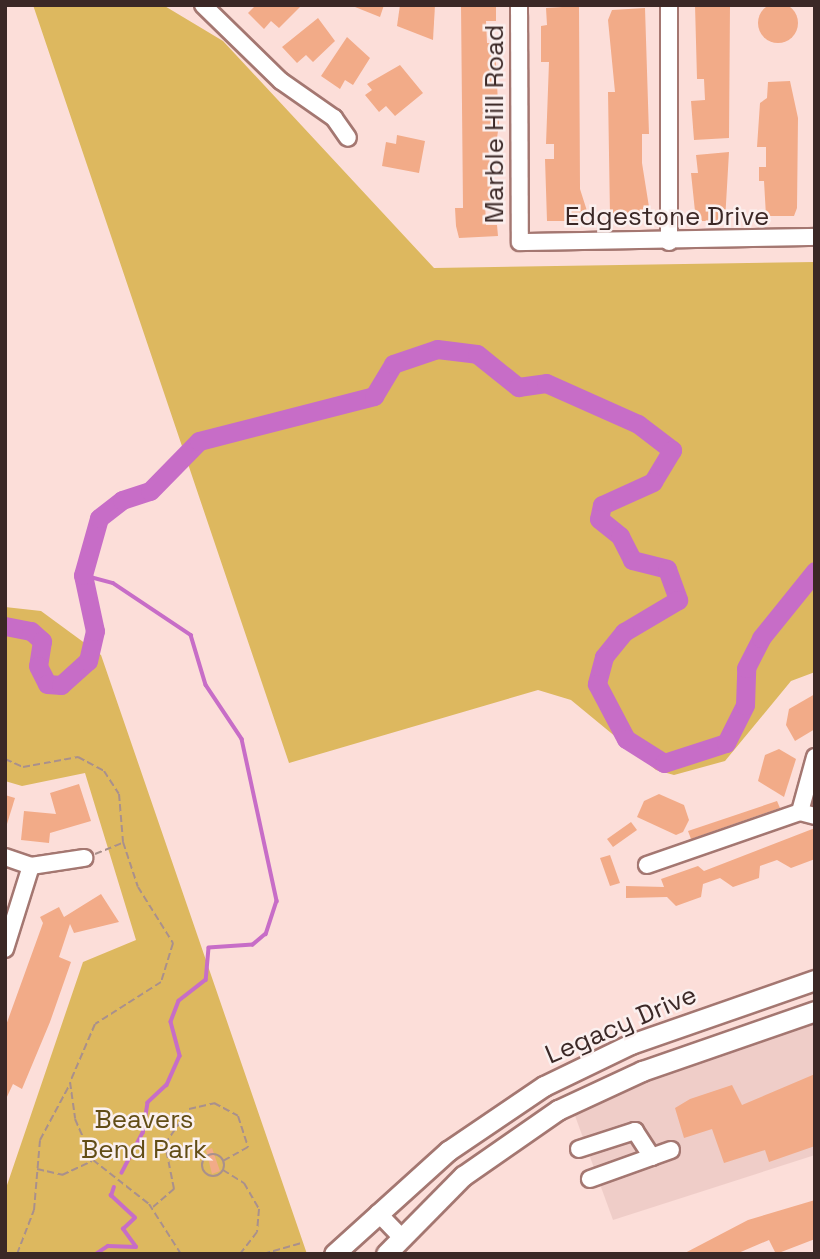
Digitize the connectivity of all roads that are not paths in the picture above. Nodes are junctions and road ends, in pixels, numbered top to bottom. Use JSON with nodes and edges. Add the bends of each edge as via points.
{"nodes":[{"id":1,"x":204,"y":5,"type":"edge"},
{"id":2,"x":519,"y":5,"type":"edge"},
{"id":3,"x":669,"y":5,"type":"edge"},
{"id":4,"x":348,"y":138,"type":"dead end"},
{"id":5,"x":815,"y":237,"type":"edge"},
{"id":6,"x":520,"y":242,"type":"joint"},
{"id":7,"x":670,"y":242,"type":"junction"},
{"id":8,"x":815,"y":757,"type":"edge"},
{"id":9,"x":807,"y":814,"type":"edge"},
{"id":10,"x":5,"y":857,"type":"edge"},
{"id":11,"x":84,"y":858,"type":"road end"},
{"id":12,"x":647,"y":865,"type":"dead end"},
{"id":13,"x":31,"y":866,"type":"junction"},
{"id":14,"x":5,"y":949,"type":"edge"},
{"id":15,"x":815,"y":980,"type":"edge"},
{"id":16,"x":815,"y":1011,"type":"edge"},
{"id":17,"x":631,"y":1045,"type":"junction"},
{"id":18,"x":642,"y":1071,"type":"junction"},
{"id":19,"x":544,"y":1086,"type":"junction"},
{"id":20,"x":558,"y":1110,"type":"junction"},
{"id":21,"x":579,"y":1149,"type":"dead end"},
{"id":22,"x":671,"y":1150,"type":"dead end"},
{"id":23,"x":652,"y":1157,"type":"junction"},
{"id":24,"x":590,"y":1179,"type":"dead end"},
{"id":25,"x":378,"y":1213,"type":"junction"},
{"id":26,"x":402,"y":1238,"type":"junction"},
{"id":27,"x":334,"y":1254,"type":"edge"},
{"id":28,"x":386,"y":1254,"type":"edge"}],
"edges":[{"from":1,"to":4,"type":"street","via":[[281,81],[334,118]]},
{"from":2,"to":6,"type":"street","name":"Marble Hill Road"},
{"from":3,"to":7,"type":"street"},
{"from":5,"to":7,"type":"street","name":"Edgestone Drive"},
{"from":6,"to":7,"type":"street","name":"Edgestone Drive"},
{"from":8,"to":9,"type":"street"},
{"from":9,"to":12,"type":"street"},
{"from":10,"to":13,"type":"street"},
{"from":11,"to":13,"type":"street"},
{"from":13,"to":14,"type":"street"},
{"from":15,"to":17,"type":"main road","name":"Legacy Drive"},
{"from":16,"to":18,"type":"main road","name":"Legacy Drive"},
{"from":17,"to":18,"type":"main road"},
{"from":17,"to":19,"type":"main road","name":"Legacy Drive"},
{"from":18,"to":20,"type":"main road","name":"Legacy Drive"},
{"from":19,"to":20,"type":"main road"},
{"from":19,"to":25,"type":"main road","name":"Legacy Drive","via":[[478,1127]]},
{"from":20,"to":26,"type":"main road","name":"Legacy Drive","via":[[463,1176]]},
{"from":21,"to":23,"type":"street","via":[[635,1131]]},
{"from":22,"to":23,"type":"street"},
{"from":23,"to":24,"type":"street"},
{"from":25,"to":26,"type":"street"},
{"from":25,"to":27,"type":"main road","name":"Legacy Drive"},
{"from":26,"to":28,"type":"main road","name":"Legacy Drive"}]}
